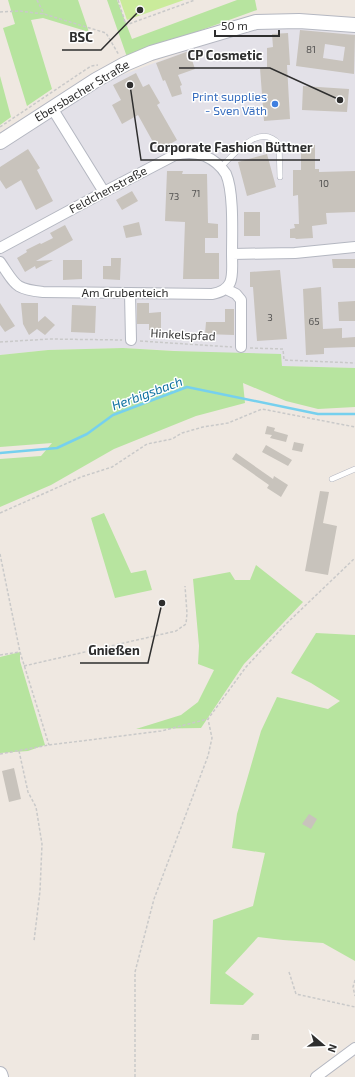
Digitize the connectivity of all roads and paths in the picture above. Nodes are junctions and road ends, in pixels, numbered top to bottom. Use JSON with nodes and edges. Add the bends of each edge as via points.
{"nodes":[{"id":1,"x":37,"y":0,"type":"edge"},
{"id":2,"x":118,"y":0,"type":"edge"},
{"id":3,"x":195,"y":0,"type":"edge"},
{"id":4,"x":0,"y":12,"type":"edge"},
{"id":5,"x":44,"y":14,"type":"junction"},
{"id":6,"x":355,"y":26,"type":"edge"},
{"id":7,"x":118,"y":53,"type":"dead end"},
{"id":8,"x":52,"y":108,"type":"junction"},
{"id":9,"x":0,"y":142,"type":"edge"},
{"id":10,"x":221,"y":167,"type":"junction"},
{"id":11,"x":280,"y":177,"type":"dead end"},
{"id":12,"x":104,"y":192,"type":"junction"},
{"id":13,"x":355,"y":247,"type":"edge"},
{"id":14,"x":0,"y":248,"type":"edge"},
{"id":15,"x":232,"y":254,"type":"junction"},
{"id":16,"x":0,"y":262,"type":"edge"},
{"id":17,"x":226,"y":289,"type":"junction"},
{"id":18,"x":130,"y":293,"type":"junction"},
{"id":19,"x":131,"y":340,"type":"junction"},
{"id":20,"x":0,"y":342,"type":"edge"},
{"id":21,"x":241,"y":347,"type":"junction"},
{"id":22,"x":355,"y":363,"type":"edge"},
{"id":23,"x":355,"y":427,"type":"edge"},
{"id":24,"x":355,"y":469,"type":"edge"},
{"id":25,"x":332,"y":479,"type":"dead end"},
{"id":26,"x":0,"y":513,"type":"edge"},
{"id":27,"x":0,"y":554,"type":"edge"},
{"id":28,"x":355,"y":558,"type":"edge"},
{"id":29,"x":185,"y":586,"type":"dead end"},
{"id":30,"x":20,"y":652,"type":"junction"},
{"id":31,"x":0,"y":655,"type":"edge"},
{"id":32,"x":24,"y":666,"type":"junction"},
{"id":33,"x":208,"y":719,"type":"junction"},
{"id":34,"x":49,"y":745,"type":"junction"},
{"id":35,"x":19,"y":751,"type":"junction"},
{"id":36,"x":0,"y":754,"type":"edge"},
{"id":37,"x":34,"y":941,"type":"dead end"},
{"id":38,"x":288,"y":972,"type":"dead end"},
{"id":39,"x":355,"y":980,"type":"edge"},
{"id":40,"x":355,"y":996,"type":"edge"},
{"id":41,"x":355,"y":1007,"type":"edge"},
{"id":42,"x":355,"y":1048,"type":"edge"},
{"id":43,"x":135,"y":1077,"type":"edge"},
{"id":44,"x":316,"y":1077,"type":"edge"}],
"edges":[{"from":1,"to":5,"type":"path"},
{"from":2,"to":3,"type":"path","via":[[126,25]]},
{"from":4,"to":5,"type":"path"},
{"from":5,"to":7,"type":"path","via":[[106,33]]},
{"from":6,"to":8,"type":"street","name":"Ebersbacher Straße","via":[[299,21],[256,22],[236,27],[151,53],[125,64]]},
{"from":8,"to":9,"type":"street","name":"Ebersbacher Straße"},
{"from":8,"to":12,"type":"street"},
{"from":10,"to":11,"type":"lane","via":[[249,141],[267,136],[279,144]]},
{"from":10,"to":12,"type":"street","name":"Feldchenstraße","via":[[208,157],[183,153]]},
{"from":10,"to":15,"type":"street","via":[[230,191]]},
{"from":12,"to":14,"type":"street","name":"Feldchenstraße"},
{"from":13,"to":15,"type":"street","via":[[295,253]]},
{"from":15,"to":17,"type":"street","via":[[232,277]]},
{"from":16,"to":18,"type":"street","name":"Am Grubenteich","via":[[16,286],[26,290]]},
{"from":17,"to":18,"type":"street","name":"Am Grubenteich","via":[[212,294]]},
{"from":17,"to":21,"type":"street","via":[[241,300]]},
{"from":18,"to":19,"type":"street"},
{"from":19,"to":20,"type":"path","name":"Hinkelspfad","via":[[50,339]]},
{"from":19,"to":21,"type":"path","name":"Hinkelspfad"},
{"from":21,"to":22,"type":"path","name":"Hinkelspfad","via":[[283,349],[284,360]]},
{"from":23,"to":26,"type":"path","via":[[262,409],[228,423],[203,427],[182,433],[172,440],[147,444],[112,467],[81,477]]},
{"from":24,"to":25,"type":"lane"},
{"from":27,"to":30,"type":"path"},
{"from":28,"to":33,"type":"path","via":[[286,624],[246,667]]},
{"from":29,"to":32,"type":"path","via":[[186,624],[176,630]]},
{"from":30,"to":31,"type":"path"},
{"from":30,"to":32,"type":"path"},
{"from":32,"to":34,"type":"path"},
{"from":33,"to":34,"type":"path","via":[[161,731]]},
{"from":33,"to":43,"type":"path","via":[[212,738],[208,756],[154,899],[135,972]]},
{"from":34,"to":35,"type":"path"},
{"from":35,"to":36,"type":"path"},
{"from":35,"to":37,"type":"path","via":[[28,792],[36,807],[42,844]]},
{"from":38,"to":41,"type":"path","via":[[296,994]]},
{"from":39,"to":40,"type":"path"},
{"from":42,"to":44,"type":"street"}]}
